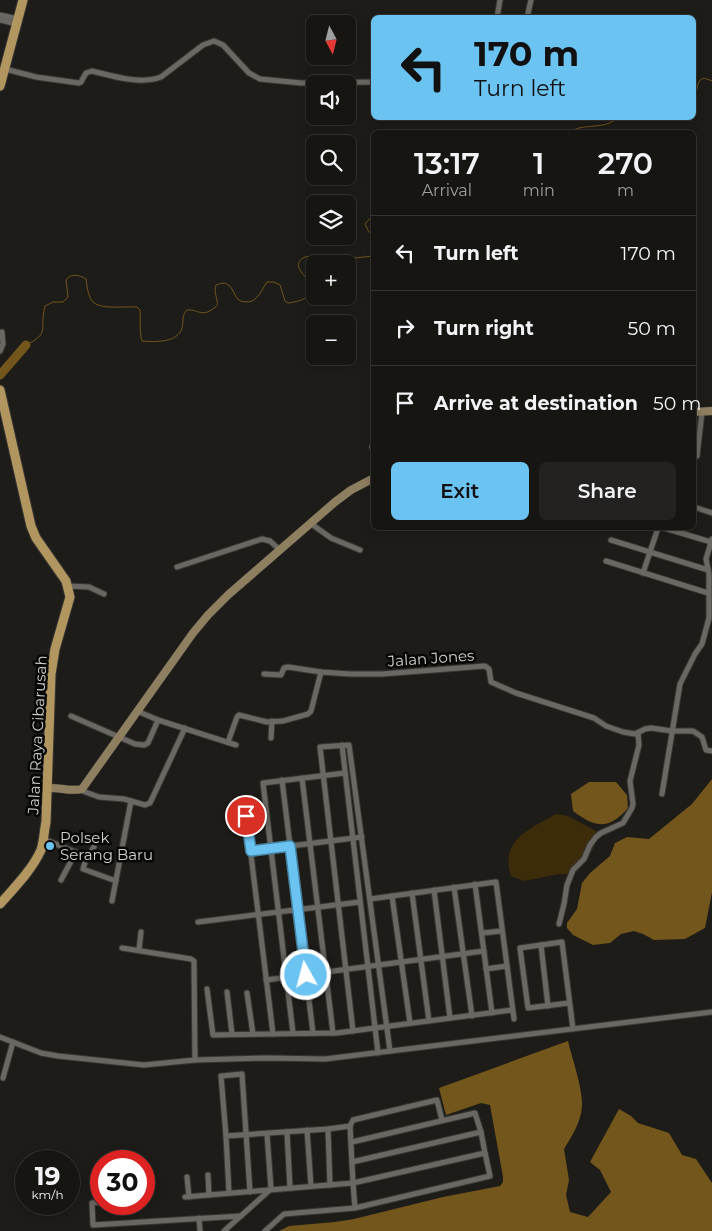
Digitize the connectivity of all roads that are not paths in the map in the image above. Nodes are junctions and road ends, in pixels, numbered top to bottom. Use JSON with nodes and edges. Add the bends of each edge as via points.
{"nodes":[{"id":1,"x":23,"y":0,"type":"edge"},
{"id":2,"x":500,"y":0,"type":"edge"},
{"id":3,"x":531,"y":0,"type":"edge"},
{"id":4,"x":0,"y":15,"type":"edge"},
{"id":5,"x":498,"y":15,"type":"edge"},
{"id":6,"x":527,"y":15,"type":"edge"},
{"id":7,"x":0,"y":20,"type":"edge"},
{"id":8,"x":18,"y":21,"type":"junction"},
{"id":9,"x":4,"y":69,"type":"junction"},
{"id":10,"x":371,"y":82,"type":"edge"},
{"id":11,"x":0,"y":86,"type":"edge"},
{"id":12,"x":2,"y":332,"type":"dead end"},
{"id":13,"x":0,"y":351,"type":"edge"},
{"id":14,"x":0,"y":390,"type":"edge"},
{"id":15,"x":712,"y":411,"type":"edge"},
{"id":16,"x":696,"y":412,"type":"edge"},
{"id":17,"x":702,"y":412,"type":"junction"},
{"id":18,"x":697,"y":456,"type":"dead end"},
{"id":19,"x":371,"y":480,"type":"edge"},
{"id":20,"x":696,"y":508,"type":"edge"},
{"id":21,"x":712,"y":512,"type":"edge"},
{"id":22,"x":310,"y":523,"type":"junction"},
{"id":23,"x":657,"y":530,"type":"edge"},
{"id":24,"x":671,"y":530,"type":"edge"},
{"id":25,"x":611,"y":540,"type":"dead end"},
{"id":26,"x":712,"y":541,"type":"edge"},
{"id":27,"x":280,"y":550,"type":"junction"},
{"id":28,"x":360,"y":550,"type":"dead end"},
{"id":29,"x":650,"y":552,"type":"junction"},
{"id":30,"x":606,"y":561,"type":"dead end"},
{"id":31,"x":177,"y":567,"type":"dead end"},
{"id":32,"x":708,"y":570,"type":"junction"},
{"id":33,"x":643,"y":573,"type":"junction"},
{"id":34,"x":68,"y":586,"type":"junction"},
{"id":35,"x":104,"y":594,"type":"dead end"},
{"id":36,"x":709,"y":597,"type":"edge"},
{"id":37,"x":321,"y":672,"type":"junction"},
{"id":38,"x":264,"y":674,"type":"dead end"},
{"id":39,"x":137,"y":711,"type":"junction"},
{"id":40,"x":72,"y":716,"type":"dead end"},
{"id":41,"x":158,"y":720,"type":"junction"},
{"id":42,"x":272,"y":722,"type":"junction"},
{"id":43,"x":185,"y":728,"type":"junction"},
{"id":44,"x":672,"y":731,"type":"junction"},
{"id":45,"x":638,"y":733,"type":"junction"},
{"id":46,"x":119,"y":736,"type":"junction"},
{"id":47,"x":271,"y":738,"type":"dead end"},
{"id":48,"x":228,"y":742,"type":"junction"},
{"id":49,"x":236,"y":745,"type":"dead end"},
{"id":50,"x":342,"y":745,"type":"junction"},
{"id":51,"x":712,"y":751,"type":"edge"},
{"id":52,"x":345,"y":773,"type":"junction"},
{"id":53,"x":323,"y":776,"type":"junction"},
{"id":54,"x":302,"y":778,"type":"junction"},
{"id":55,"x":282,"y":780,"type":"junction"},
{"id":56,"x":47,"y":788,"type":"junction"},
{"id":57,"x":80,"y":790,"type":"junction"},
{"id":58,"x":662,"y":794,"type":"dead end"},
{"id":59,"x":244,"y":798,"type":"dead end"},
{"id":60,"x":131,"y":801,"type":"junction"},
{"id":61,"x":362,"y":837,"type":"junction"},
{"id":62,"x":353,"y":838,"type":"junction"},
{"id":63,"x":44,"y":839,"type":"junction"},
{"id":64,"x":331,"y":841,"type":"junction"},
{"id":65,"x":310,"y":844,"type":"junction"},
{"id":66,"x":290,"y":846,"type":"junction"},
{"id":67,"x":94,"y":847,"type":"dead end"},
{"id":68,"x":271,"y":848,"type":"junction"},
{"id":69,"x":251,"y":851,"type":"junction"},
{"id":70,"x":76,"y":852,"type":"junction"},
{"id":71,"x":87,"y":857,"type":"junction"},
{"id":72,"x":61,"y":880,"type":"dead end"},
{"id":73,"x":116,"y":881,"type":"junction"},
{"id":74,"x":475,"y":884,"type":"junction"},
{"id":75,"x":454,"y":887,"type":"junction"},
{"id":76,"x":434,"y":890,"type":"junction"},
{"id":77,"x":412,"y":893,"type":"junction"},
{"id":78,"x":392,"y":896,"type":"junction"},
{"id":79,"x":370,"y":898,"type":"junction"},
{"id":80,"x":112,"y":901,"type":"dead end"},
{"id":81,"x":360,"y":902,"type":"junction"},
{"id":82,"x":0,"y":904,"type":"edge"},
{"id":83,"x":338,"y":905,"type":"junction"},
{"id":84,"x":318,"y":908,"type":"junction"},
{"id":85,"x":298,"y":910,"type":"junction"},
{"id":86,"x":278,"y":912,"type":"junction"},
{"id":87,"x":258,"y":915,"type":"junction"},
{"id":88,"x":198,"y":922,"type":"dead end"},
{"id":89,"x":559,"y":924,"type":"dead end"},
{"id":90,"x":502,"y":931,"type":"junction"},
{"id":91,"x":142,"y":932,"type":"dead end"},
{"id":92,"x":482,"y":933,"type":"junction"},
{"id":93,"x":541,"y":945,"type":"junction"},
{"id":94,"x":122,"y":948,"type":"dead end"},
{"id":95,"x":139,"y":950,"type":"junction"},
{"id":96,"x":484,"y":951,"type":"junction"},
{"id":97,"x":463,"y":954,"type":"junction"},
{"id":98,"x":442,"y":957,"type":"junction"},
{"id":99,"x":421,"y":960,"type":"junction"},
{"id":100,"x":401,"y":962,"type":"junction"},
{"id":101,"x":379,"y":965,"type":"junction"},
{"id":102,"x":507,"y":966,"type":"junction"},
{"id":103,"x":368,"y":967,"type":"junction"},
{"id":104,"x":486,"y":969,"type":"junction"},
{"id":105,"x":346,"y":970,"type":"junction"},
{"id":106,"x":325,"y":972,"type":"junction"},
{"id":107,"x":306,"y":975,"type":"junction"},
{"id":108,"x":286,"y":978,"type":"junction"},
{"id":109,"x":266,"y":980,"type":"junction"},
{"id":110,"x":207,"y":989,"type":"dead end"},
{"id":111,"x":227,"y":992,"type":"dead end"},
{"id":112,"x":248,"y":993,"type":"dead end"},
{"id":113,"x":570,"y":1003,"type":"junction"},
{"id":114,"x":548,"y":1006,"type":"junction"},
{"id":115,"x":512,"y":1010,"type":"junction"},
{"id":116,"x":712,"y":1012,"type":"edge"},
{"id":117,"x":492,"y":1013,"type":"junction"},
{"id":118,"x":472,"y":1016,"type":"junction"},
{"id":119,"x":450,"y":1018,"type":"junction"},
{"id":120,"x":514,"y":1019,"type":"dead end"},
{"id":121,"x":429,"y":1021,"type":"junction"},
{"id":122,"x":410,"y":1023,"type":"junction"},
{"id":123,"x":387,"y":1026,"type":"junction"},
{"id":124,"x":375,"y":1028,"type":"junction"},
{"id":125,"x":573,"y":1029,"type":"junction"},
{"id":126,"x":353,"y":1031,"type":"junction"},
{"id":127,"x":293,"y":1033,"type":"junction"},
{"id":128,"x":313,"y":1033,"type":"junction"},
{"id":129,"x":332,"y":1033,"type":"junction"},
{"id":130,"x":232,"y":1034,"type":"junction"},
{"id":131,"x":253,"y":1034,"type":"junction"},
{"id":132,"x":273,"y":1034,"type":"junction"},
{"id":133,"x":0,"y":1037,"type":"edge"},
{"id":134,"x":13,"y":1042,"type":"junction"},
{"id":135,"x":390,"y":1051,"type":"junction"},
{"id":136,"x":378,"y":1053,"type":"junction"},
{"id":137,"x":195,"y":1060,"type":"junction"},
{"id":138,"x":3,"y":1078,"type":"dead end"},
{"id":139,"x":442,"y":1120,"type":"junction"},
{"id":140,"x":350,"y":1126,"type":"junction"},
{"id":141,"x":328,"y":1129,"type":"junction"},
{"id":142,"x":307,"y":1130,"type":"junction"},
{"id":143,"x":287,"y":1132,"type":"junction"},
{"id":144,"x":481,"y":1132,"type":"junction"},
{"id":145,"x":246,"y":1134,"type":"junction"},
{"id":146,"x":267,"y":1134,"type":"junction"},
{"id":147,"x":226,"y":1136,"type":"junction"},
{"id":148,"x":352,"y":1142,"type":"junction"},
{"id":149,"x":486,"y":1152,"type":"junction"},
{"id":150,"x":352,"y":1162,"type":"junction"},
{"id":151,"x":208,"y":1175,"type":"dead end"},
{"id":152,"x":188,"y":1177,"type":"dead end"},
{"id":153,"x":353,"y":1183,"type":"junction"},
{"id":154,"x":330,"y":1185,"type":"junction"},
{"id":155,"x":311,"y":1186,"type":"junction"},
{"id":156,"x":290,"y":1188,"type":"junction"},
{"id":157,"x":271,"y":1189,"type":"junction"},
{"id":158,"x":250,"y":1192,"type":"junction"},
{"id":159,"x":229,"y":1193,"type":"junction"},
{"id":160,"x":210,"y":1195,"type":"junction"},
{"id":161,"x":355,"y":1208,"type":"junction"},
{"id":162,"x":93,"y":1215,"type":"edge"},
{"id":163,"x":241,"y":1216,"type":"junction"},
{"id":164,"x":199,"y":1218,"type":"junction"},
{"id":165,"x":200,"y":1231,"type":"edge"},
{"id":166,"x":224,"y":1231,"type":"edge"},
{"id":167,"x":265,"y":1231,"type":"edge"}],
"edges":[{"from":1,"to":8,"type":"main road"},
{"from":2,"to":5,"type":"street"},
{"from":3,"to":6,"type":"street"},
{"from":4,"to":8,"type":"street"},
{"from":7,"to":8,"type":"street"},
{"from":8,"to":9,"type":"main road"},
{"from":9,"to":10,"type":"street","via":[[78,83],[92,71],[133,80],[154,79],[203,45],[214,41],[222,45],[248,73],[260,79],[301,83]]},
{"from":9,"to":11,"type":"main road"},
{"from":12,"to":13,"type":"street"},
{"from":14,"to":34,"type":"main road","via":[[31,526]]},
{"from":15,"to":17,"type":"street"},
{"from":16,"to":17,"type":"street"},
{"from":17,"to":18,"type":"street"},
{"from":19,"to":22,"type":"street","via":[[351,490]]},
{"from":20,"to":21,"type":"street"},
{"from":22,"to":27,"type":"street"},
{"from":22,"to":28,"type":"street","via":[[331,538]]},
{"from":23,"to":29,"type":"street"},
{"from":24,"to":26,"type":"street"},
{"from":25,"to":29,"type":"street"},
{"from":26,"to":32,"type":"street","via":[[706,559]]},
{"from":27,"to":31,"type":"street","via":[[262,539]]},
{"from":27,"to":39,"type":"street","via":[[212,610]]},
{"from":29,"to":32,"type":"street"},
{"from":29,"to":33,"type":"street"},
{"from":30,"to":33,"type":"street"},
{"from":32,"to":36,"type":"street"},
{"from":33,"to":36,"type":"street"},
{"from":34,"to":35,"type":"street","via":[[88,587]]},
{"from":34,"to":56,"type":"main road","name":"Jalan Raya Cibarusah","via":[[70,603],[55,648],[51,674]]},
{"from":36,"to":44,"type":"street","via":[[703,642],[680,684]]},
{"from":37,"to":38,"type":"street","name":"Jalan Jones","via":[[288,667],[281,675]]},
{"from":37,"to":42,"type":"street","via":[[311,711],[300,717]]},
{"from":37,"to":45,"type":"street","name":"Jalan Jones","via":[[382,674],[485,666],[494,684],[586,715],[618,731]]},
{"from":39,"to":41,"type":"street"},
{"from":39,"to":46,"type":"street"},
{"from":40,"to":46,"type":"street"},
{"from":41,"to":43,"type":"street"},
{"from":41,"to":46,"type":"street","via":[[146,745],[135,744]]},
{"from":42,"to":47,"type":"street"},
{"from":42,"to":48,"type":"street","via":[[239,715]]},
{"from":43,"to":48,"type":"street"},
{"from":43,"to":60,"type":"street","via":[[152,802]]},
{"from":44,"to":45,"type":"street","name":"Jalan Jones","via":[[648,728]]},
{"from":44,"to":51,"type":"street","name":"Jalan Jones","via":[[698,733],[706,750]]},
{"from":44,"to":58,"type":"street"},
{"from":45,"to":89,"type":"street","via":[[639,744],[630,781],[632,808],[623,824],[596,837],[584,859],[573,870]]},
{"from":46,"to":57,"type":"street"},
{"from":48,"to":49,"type":"street"},
{"from":50,"to":52,"type":"street"},
{"from":50,"to":53,"type":"street","via":[[320,747]]},
{"from":50,"to":61,"type":"street","via":[[349,745]]},
{"from":52,"to":53,"type":"street"},
{"from":52,"to":62,"type":"street"},
{"from":53,"to":54,"type":"street"},
{"from":53,"to":64,"type":"street"},
{"from":54,"to":55,"type":"street"},
{"from":54,"to":65,"type":"street"},
{"from":55,"to":66,"type":"street"},
{"from":55,"to":68,"type":"street","via":[[263,783]]},
{"from":56,"to":57,"type":"street"},
{"from":56,"to":63,"type":"main road","name":"Jalan Raya Cibarusah"},
{"from":57,"to":60,"type":"street","via":[[98,797]]},
{"from":59,"to":69,"type":"street"},
{"from":60,"to":73,"type":"street"},
{"from":61,"to":62,"type":"street"},
{"from":61,"to":79,"type":"street"},
{"from":62,"to":64,"type":"street"},
{"from":62,"to":81,"type":"street"},
{"from":63,"to":70,"type":"street"},
{"from":63,"to":82,"type":"main road","name":"Jalan Raya Cibarusah","via":[[34,862]]},
{"from":64,"to":65,"type":"street"},
{"from":64,"to":83,"type":"street"},
{"from":65,"to":66,"type":"street"},
{"from":65,"to":84,"type":"street"},
{"from":66,"to":68,"type":"street"},
{"from":66,"to":85,"type":"street"},
{"from":67,"to":71,"type":"street"},
{"from":68,"to":69,"type":"street"},
{"from":68,"to":86,"type":"street"},
{"from":69,"to":87,"type":"street"},
{"from":70,"to":71,"type":"street"},
{"from":70,"to":72,"type":"street"},
{"from":71,"to":73,"type":"street","via":[[83,869]]},
{"from":73,"to":80,"type":"street"},
{"from":74,"to":75,"type":"street"},
{"from":74,"to":90,"type":"street","via":[[496,882]]},
{"from":74,"to":92,"type":"street"},
{"from":75,"to":76,"type":"street"},
{"from":75,"to":97,"type":"street"},
{"from":76,"to":77,"type":"street"},
{"from":76,"to":98,"type":"street"},
{"from":77,"to":78,"type":"street"},
{"from":77,"to":99,"type":"street"},
{"from":78,"to":79,"type":"street"},
{"from":78,"to":100,"type":"street"},
{"from":79,"to":101,"type":"street"},
{"from":81,"to":83,"type":"street"},
{"from":81,"to":103,"type":"street"},
{"from":83,"to":84,"type":"street"},
{"from":83,"to":105,"type":"street"},
{"from":84,"to":85,"type":"street"},
{"from":84,"to":106,"type":"street"},
{"from":85,"to":86,"type":"street"},
{"from":85,"to":107,"type":"street"},
{"from":86,"to":87,"type":"street"},
{"from":86,"to":108,"type":"street"},
{"from":87,"to":88,"type":"street"},
{"from":87,"to":109,"type":"street"},
{"from":90,"to":92,"type":"street"},
{"from":90,"to":102,"type":"street"},
{"from":91,"to":95,"type":"street"},
{"from":92,"to":96,"type":"street"},
{"from":93,"to":113,"type":"street","via":[[562,942]]},
{"from":93,"to":114,"type":"street"},
{"from":93,"to":114,"type":"street","via":[[520,948],[528,1008]]},
{"from":94,"to":95,"type":"street"},
{"from":95,"to":137,"type":"street","via":[[194,961]]},
{"from":96,"to":97,"type":"street"},
{"from":96,"to":104,"type":"street"},
{"from":97,"to":98,"type":"street"},
{"from":97,"to":118,"type":"street"},
{"from":98,"to":99,"type":"street"},
{"from":98,"to":119,"type":"street"},
{"from":99,"to":100,"type":"street"},
{"from":99,"to":121,"type":"street"},
{"from":100,"to":101,"type":"street"},
{"from":100,"to":122,"type":"street"},
{"from":101,"to":103,"type":"street"},
{"from":101,"to":123,"type":"street"},
{"from":102,"to":104,"type":"street"},
{"from":102,"to":115,"type":"street"},
{"from":103,"to":105,"type":"street"},
{"from":103,"to":124,"type":"street"},
{"from":104,"to":117,"type":"street"},
{"from":105,"to":106,"type":"street"},
{"from":105,"to":126,"type":"street"},
{"from":106,"to":107,"type":"street"},
{"from":106,"to":129,"type":"street"},
{"from":107,"to":108,"type":"street"},
{"from":107,"to":128,"type":"street"},
{"from":108,"to":109,"type":"street"},
{"from":108,"to":127,"type":"street"},
{"from":109,"to":132,"type":"street"},
{"from":110,"to":130,"type":"street","via":[[213,1034]]},
{"from":111,"to":130,"type":"street"},
{"from":112,"to":131,"type":"street"},
{"from":113,"to":114,"type":"street"},
{"from":113,"to":125,"type":"street"},
{"from":115,"to":117,"type":"street"},
{"from":115,"to":120,"type":"street"},
{"from":116,"to":125,"type":"street"},
{"from":117,"to":118,"type":"street"},
{"from":118,"to":119,"type":"street"},
{"from":119,"to":121,"type":"street"},
{"from":121,"to":122,"type":"street"},
{"from":122,"to":123,"type":"street"},
{"from":123,"to":124,"type":"street"},
{"from":123,"to":135,"type":"street"},
{"from":124,"to":126,"type":"street"},
{"from":124,"to":136,"type":"street"},
{"from":125,"to":135,"type":"street"},
{"from":126,"to":129,"type":"street"},
{"from":127,"to":128,"type":"street"},
{"from":127,"to":132,"type":"street"},
{"from":128,"to":129,"type":"street"},
{"from":130,"to":131,"type":"street"},
{"from":131,"to":132,"type":"street"},
{"from":133,"to":134,"type":"street"},
{"from":134,"to":137,"type":"street","via":[[58,1056],[133,1064]]},
{"from":134,"to":138,"type":"street"},
{"from":135,"to":136,"type":"street"},
{"from":136,"to":137,"type":"street","via":[[326,1059]]},
{"from":139,"to":140,"type":"street","via":[[437,1100],[353,1120]]},
{"from":139,"to":144,"type":"street","via":[[475,1112]]},
{"from":139,"to":148,"type":"street"},
{"from":140,"to":141,"type":"street"},
{"from":140,"to":148,"type":"street"},
{"from":141,"to":142,"type":"street"},
{"from":141,"to":154,"type":"street"},
{"from":142,"to":143,"type":"street"},
{"from":142,"to":155,"type":"street"},
{"from":143,"to":146,"type":"street"},
{"from":143,"to":156,"type":"street"},
{"from":144,"to":149,"type":"street"},
{"from":144,"to":150,"type":"street"},
{"from":145,"to":146,"type":"street"},
{"from":145,"to":147,"type":"street"},
{"from":145,"to":147,"type":"street","via":[[242,1074],[221,1076]]},
{"from":145,"to":158,"type":"street"},
{"from":146,"to":157,"type":"street"},
{"from":147,"to":159,"type":"street"},
{"from":148,"to":150,"type":"street"},
{"from":149,"to":153,"type":"street"},
{"from":149,"to":161,"type":"street","via":[[490,1176]]},
{"from":150,"to":153,"type":"street"},
{"from":151,"to":160,"type":"street"},
{"from":152,"to":160,"type":"street","via":[[187,1197]]},
{"from":153,"to":154,"type":"street"},
{"from":153,"to":161,"type":"street"},
{"from":154,"to":155,"type":"street"},
{"from":155,"to":156,"type":"street"},
{"from":156,"to":157,"type":"street"},
{"from":157,"to":158,"type":"street"},
{"from":157,"to":163,"type":"street"},
{"from":158,"to":159,"type":"street"},
{"from":159,"to":160,"type":"street"},
{"from":161,"to":167,"type":"street","via":[[284,1214]]},
{"from":162,"to":164,"type":"street","via":[[93,1224]]},
{"from":163,"to":164,"type":"street"},
{"from":163,"to":166,"type":"street"},
{"from":164,"to":165,"type":"street"}]}
